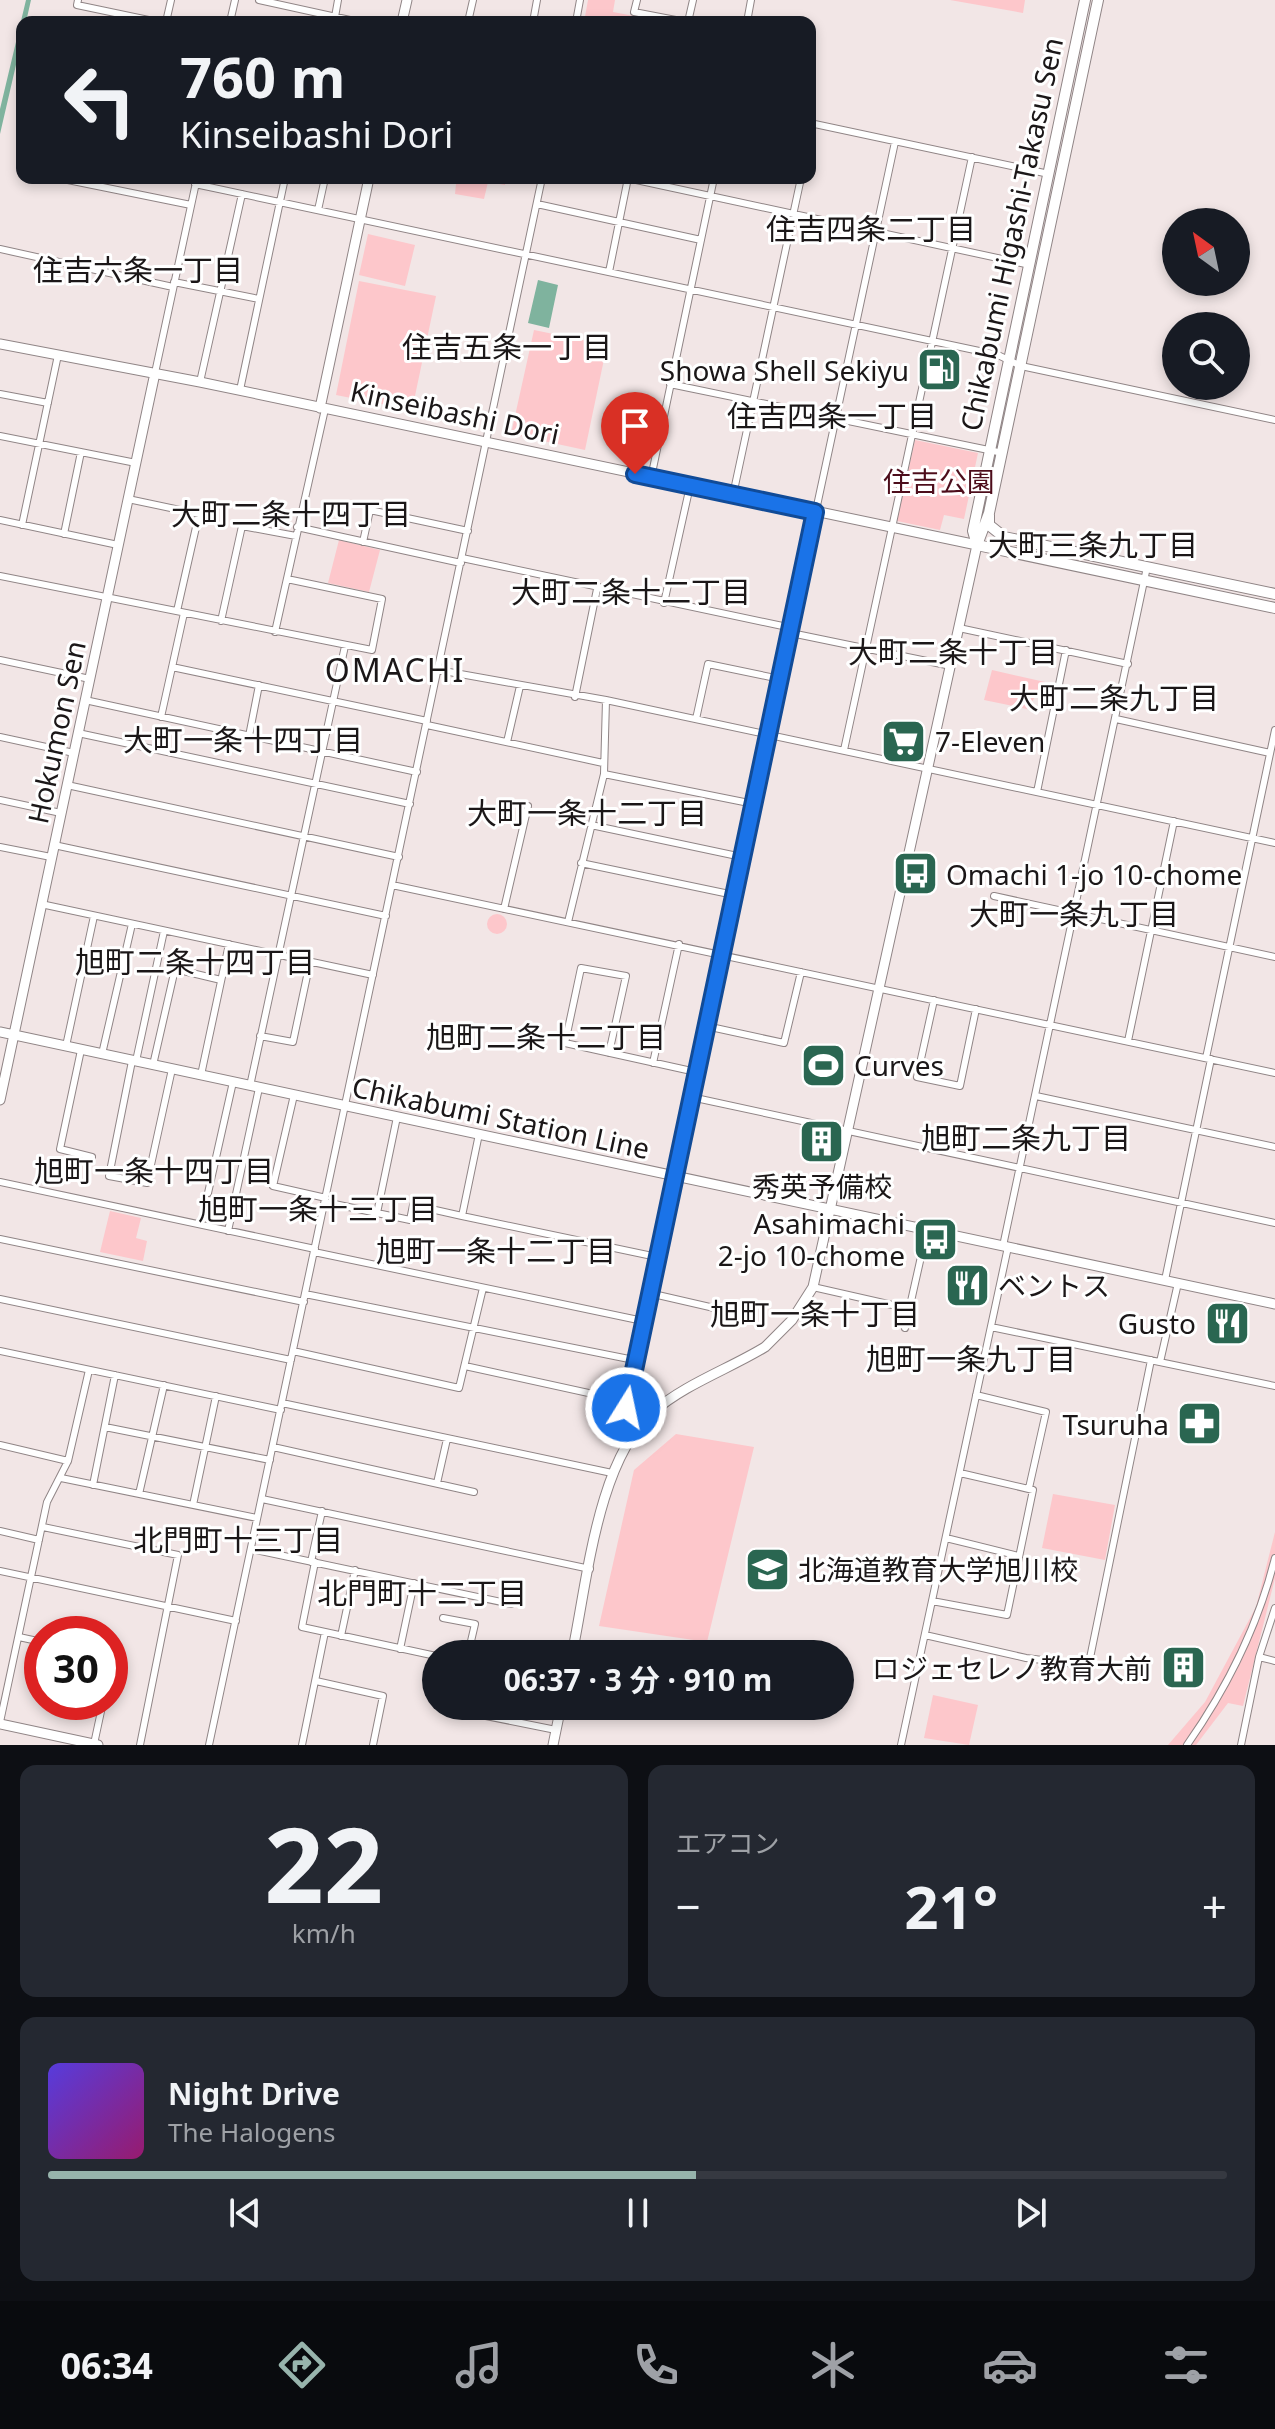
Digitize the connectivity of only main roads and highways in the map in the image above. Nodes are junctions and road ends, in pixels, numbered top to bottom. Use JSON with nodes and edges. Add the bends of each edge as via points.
{"nodes":[{"id":1,"x":1085,"y":0,"type":"edge"},
{"id":2,"x":1098,"y":0,"type":"edge"},
{"id":3,"x":989,"y":513,"type":"junction"},
{"id":4,"x":1004,"y":537,"type":"junction"},
{"id":5,"x":977,"y":545,"type":"junction"},
{"id":6,"x":1275,"y":594,"type":"edge"},
{"id":7,"x":1275,"y":608,"type":"edge"}],
"edges":[{"from":1,"to":5,"type":"main road","name":"Chikabumi Higashi-Takasu Sen","via":[[973,531]]},
{"from":2,"to":3,"type":"main road","name":"Chikabumi Higashi-Takasu Sen"},
{"from":3,"to":4,"type":"main road","via":[[989,525]]},
{"from":3,"to":5,"type":"main road","name":"Chikabumi Higashi-Takasu Sen"},
{"from":4,"to":5,"type":"main road"},
{"from":4,"to":6,"type":"main road"},
{"from":5,"to":7,"type":"main road","name":"Kinseibashi Dori"}]}
